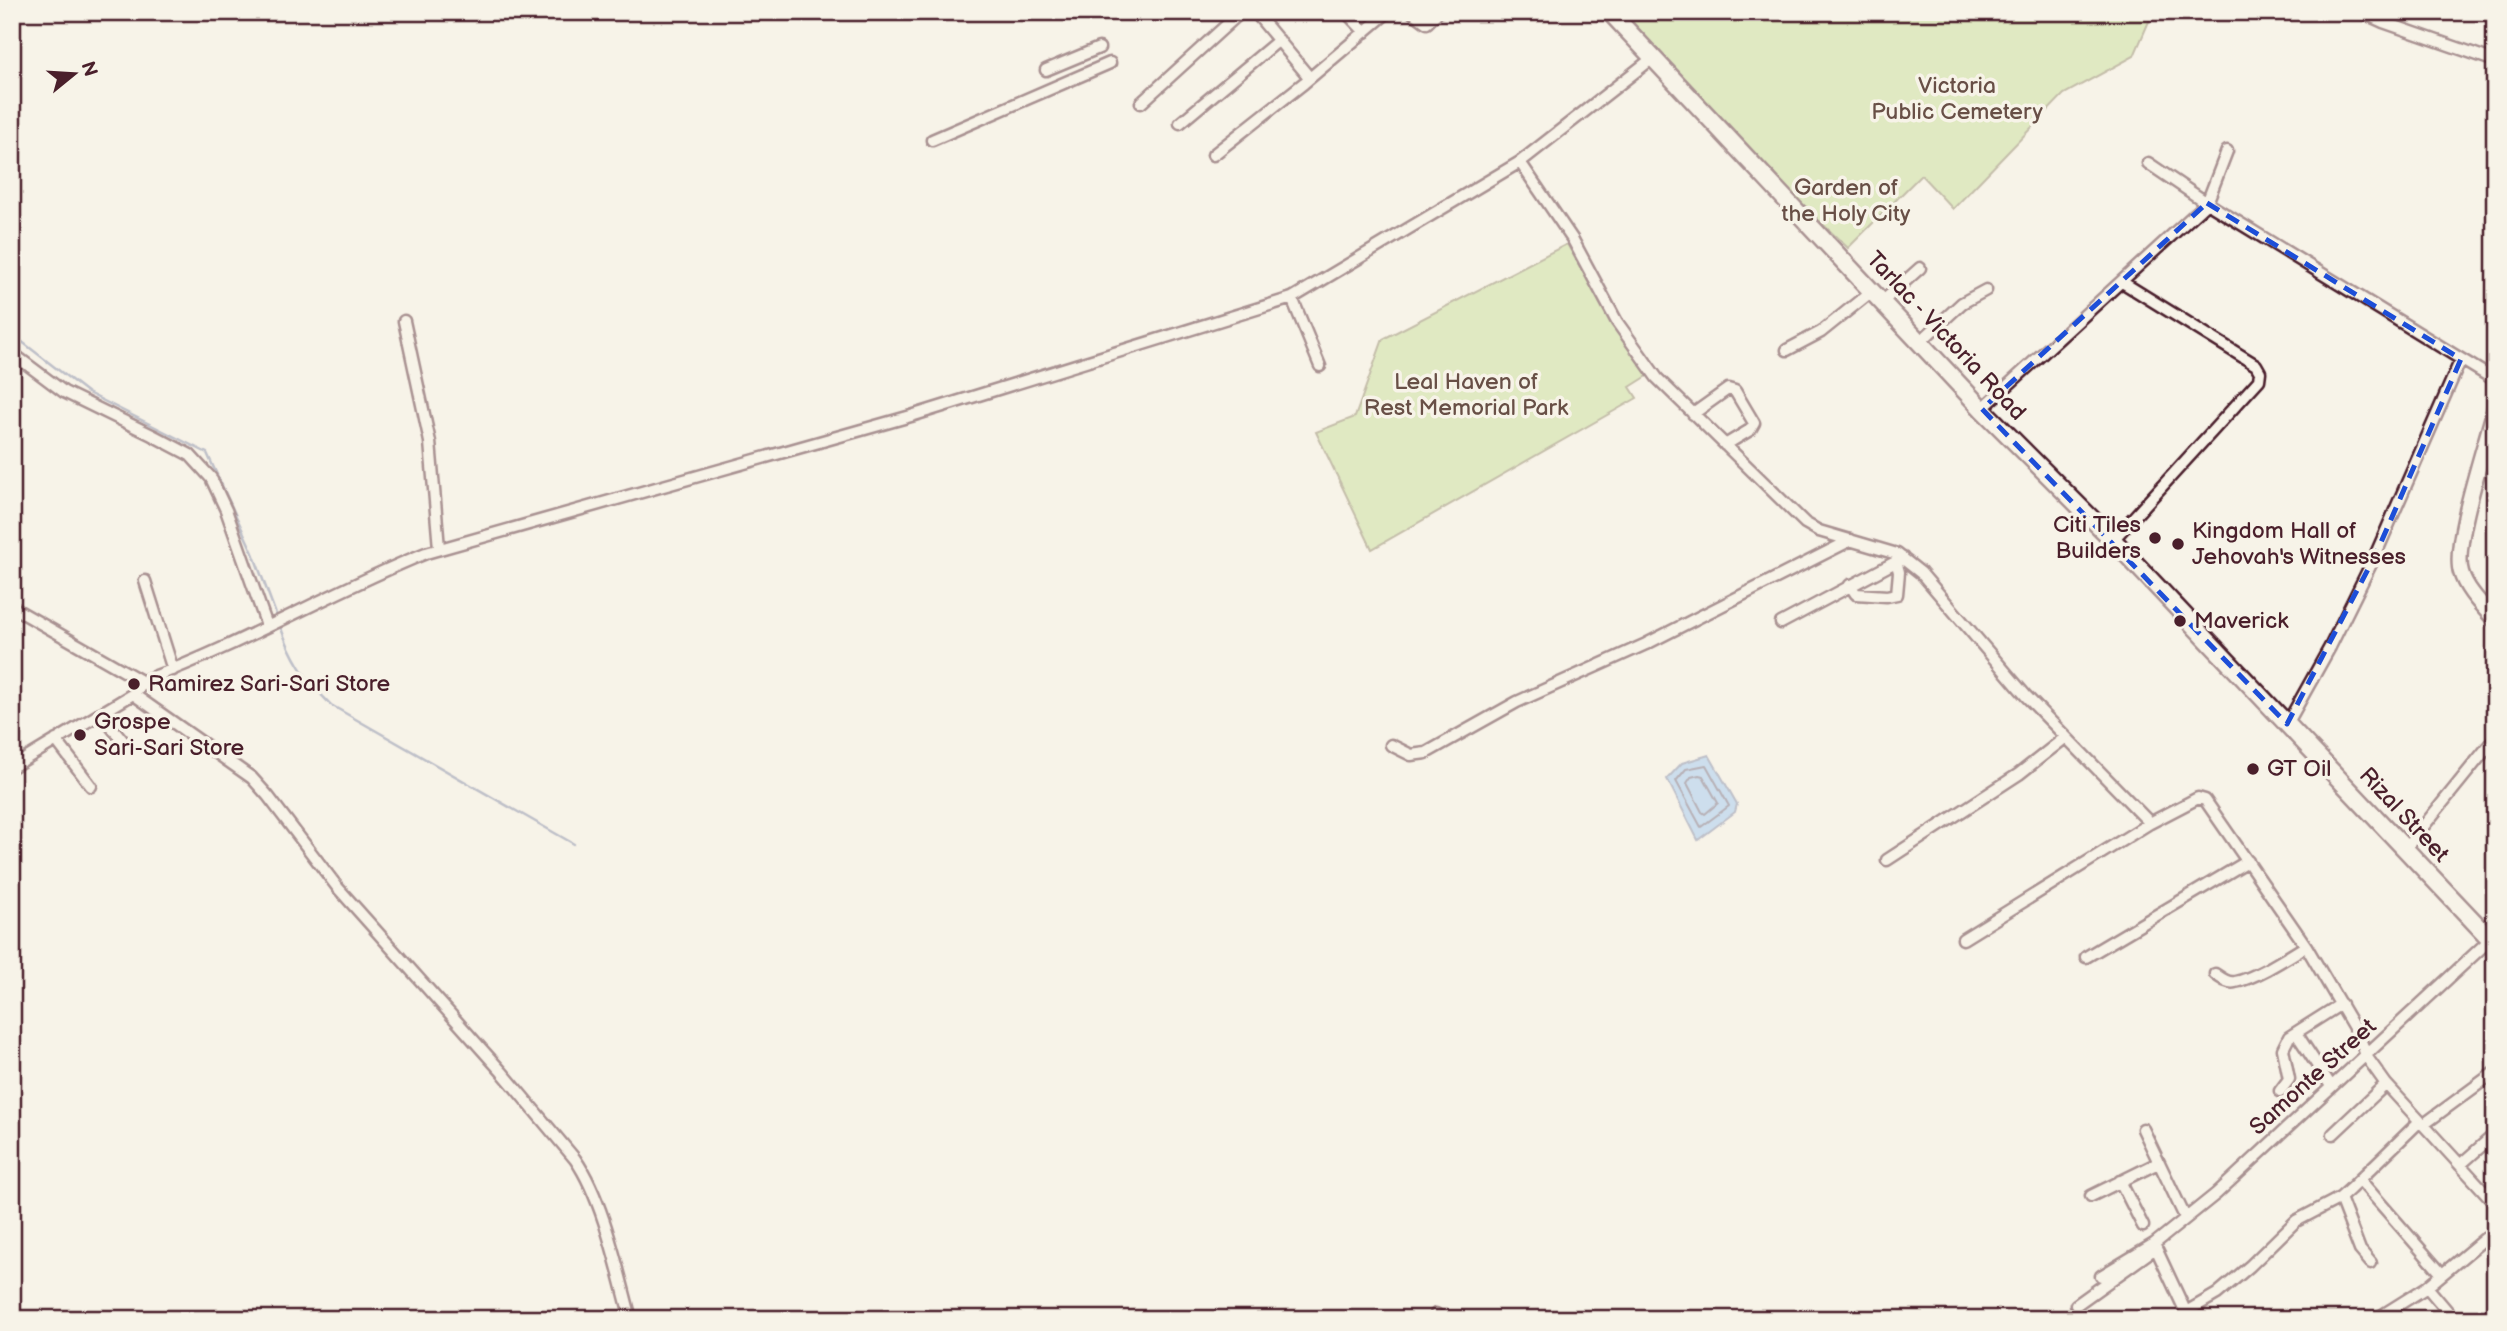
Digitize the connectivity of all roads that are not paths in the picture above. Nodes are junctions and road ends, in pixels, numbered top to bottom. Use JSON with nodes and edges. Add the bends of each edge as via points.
{"nodes":[{"id":1,"x":1241,"y":12,"type":"edge"},
{"id":2,"x":1255,"y":12,"type":"edge"},
{"id":3,"x":1346,"y":12,"type":"edge"},
{"id":4,"x":1388,"y":12,"type":"edge"},
{"id":5,"x":1412,"y":12,"type":"edge"},
{"id":6,"x":1438,"y":12,"type":"edge"},
{"id":7,"x":2361,"y":12,"type":"edge"},
{"id":8,"x":1613,"y":13,"type":"edge"},
{"id":9,"x":1365,"y":32,"type":"junction"},
{"id":10,"x":1279,"y":40,"type":"junction"},
{"id":11,"x":1099,"y":48,"type":"dead end"},
{"id":12,"x":1654,"y":57,"type":"junction"},
{"id":13,"x":2495,"y":61,"type":"edge"},
{"id":14,"x":1110,"y":63,"type":"dead end"},
{"id":15,"x":1046,"y":70,"type":"dead end"},
{"id":16,"x":1309,"y":77,"type":"junction"},
{"id":17,"x":1141,"y":103,"type":"dead end"},
{"id":18,"x":1180,"y":123,"type":"dead end"},
{"id":19,"x":932,"y":140,"type":"dead end"},
{"id":20,"x":2227,"y":150,"type":"dead end"},
{"id":21,"x":1213,"y":155,"type":"dead end"},
{"id":22,"x":1520,"y":162,"type":"junction"},
{"id":23,"x":2148,"y":163,"type":"dead end"},
{"id":24,"x":2207,"y":203,"type":"junction"},
{"id":25,"x":1920,"y":268,"type":"dead end"},
{"id":26,"x":2122,"y":282,"type":"junction"},
{"id":27,"x":1986,"y":290,"type":"dead end"},
{"id":28,"x":1877,"y":296,"type":"junction"},
{"id":29,"x":1292,"y":299,"type":"junction"},
{"id":30,"x":404,"y":321,"type":"dead end"},
{"id":31,"x":1920,"y":342,"type":"junction"},
{"id":32,"x":1787,"y":351,"type":"dead end"},
{"id":33,"x":12,"y":353,"type":"edge"},
{"id":34,"x":2461,"y":359,"type":"junction"},
{"id":35,"x":1320,"y":366,"type":"dead end"},
{"id":36,"x":2495,"y":380,"type":"edge"},
{"id":37,"x":2495,"y":408,"type":"edge"},
{"id":38,"x":1982,"y":409,"type":"junction"},
{"id":39,"x":1693,"y":414,"type":"junction"},
{"id":40,"x":1726,"y":445,"type":"junction"},
{"id":41,"x":1851,"y":540,"type":"junction"},
{"id":42,"x":2113,"y":540,"type":"junction"},
{"id":43,"x":439,"y":548,"type":"junction"},
{"id":44,"x":1899,"y":560,"type":"junction"},
{"id":45,"x":145,"y":581,"type":"dead end"},
{"id":46,"x":1850,"y":585,"type":"junction"},
{"id":47,"x":12,"y":607,"type":"edge"},
{"id":48,"x":2495,"y":620,"type":"edge"},
{"id":49,"x":1781,"y":623,"type":"dead end"},
{"id":50,"x":267,"y":626,"type":"junction"},
{"id":51,"x":2223,"y":656,"type":"joint"},
{"id":52,"x":173,"y":670,"type":"junction"},
{"id":53,"x":143,"y":682,"type":"junction"},
{"id":54,"x":133,"y":694,"type":"junction"},
{"id":55,"x":100,"y":713,"type":"junction"},
{"id":56,"x":2287,"y":724,"type":"junction"},
{"id":57,"x":2066,"y":737,"type":"junction"},
{"id":58,"x":2495,"y":738,"type":"edge"},
{"id":59,"x":56,"y":740,"type":"junction"},
{"id":60,"x":122,"y":741,"type":"dead end"},
{"id":61,"x":1391,"y":745,"type":"dead end"},
{"id":62,"x":12,"y":767,"type":"edge"},
{"id":63,"x":91,"y":786,"type":"dead end"},
{"id":64,"x":2150,"y":823,"type":"junction"},
{"id":65,"x":2405,"y":849,"type":"junction"},
{"id":66,"x":1887,"y":860,"type":"dead end"},
{"id":67,"x":2248,"y":861,"type":"junction"},
{"id":68,"x":1963,"y":939,"type":"dead end"},
{"id":69,"x":2493,"y":939,"type":"edge"},
{"id":70,"x":2306,"y":946,"type":"junction"},
{"id":71,"x":2086,"y":957,"type":"dead end"},
{"id":72,"x":2215,"y":974,"type":"dead end"},
{"id":73,"x":2341,"y":1004,"type":"junction"},
{"id":74,"x":2296,"y":1033,"type":"junction"},
{"id":75,"x":2366,"y":1056,"type":"junction"},
{"id":76,"x":2495,"y":1072,"type":"edge"},
{"id":77,"x":2386,"y":1084,"type":"junction"},
{"id":78,"x":2330,"y":1086,"type":"junction"},
{"id":79,"x":2280,"y":1091,"type":"dead end"},
{"id":80,"x":2422,"y":1123,"type":"junction"},
{"id":81,"x":2144,"y":1129,"type":"dead end"},
{"id":82,"x":2333,"y":1134,"type":"dead end"},
{"id":83,"x":2495,"y":1134,"type":"edge"},
{"id":84,"x":2158,"y":1163,"type":"junction"},
{"id":85,"x":2459,"y":1165,"type":"junction"},
{"id":86,"x":2360,"y":1180,"type":"junction"},
{"id":87,"x":2120,"y":1181,"type":"junction"},
{"id":88,"x":2091,"y":1196,"type":"dead end"},
{"id":89,"x":2340,"y":1198,"type":"junction"},
{"id":90,"x":2495,"y":1203,"type":"edge"},
{"id":91,"x":2185,"y":1217,"type":"junction"},
{"id":92,"x":2143,"y":1226,"type":"dead end"},
{"id":93,"x":2495,"y":1230,"type":"edge"},
{"id":94,"x":2155,"y":1246,"type":"junction"},
{"id":95,"x":2371,"y":1263,"type":"dead end"},
{"id":96,"x":2442,"y":1275,"type":"junction"},
{"id":97,"x":2101,"y":1276,"type":"dead end"},
{"id":98,"x":2427,"y":1287,"type":"junction"},
{"id":99,"x":2076,"y":1305,"type":"dead end"},
{"id":100,"x":2187,"y":1315,"type":"edge"},
{"id":101,"x":631,"y":1319,"type":"edge"},
{"id":102,"x":2376,"y":1319,"type":"edge"},
{"id":103,"x":2454,"y":1319,"type":"edge"}],
"edges":[{"from":1,"to":17,"type":"street"},
{"from":2,"to":10,"type":"street"},
{"from":3,"to":9,"type":"street"},
{"from":4,"to":9,"type":"street"},
{"from":5,"to":6,"type":"street","via":[[1427,23]]},
{"from":7,"to":13,"type":"street"},
{"from":8,"to":12,"type":"main road","name":"Tarlac - Victoria Road"},
{"from":9,"to":16,"type":"street"},
{"from":10,"to":16,"type":"street"},
{"from":10,"to":18,"type":"street"},
{"from":11,"to":15,"type":"street"},
{"from":12,"to":22,"type":"street"},
{"from":12,"to":28,"type":"main road","name":"Tarlac - Victoria Road"},
{"from":14,"to":19,"type":"street"},
{"from":16,"to":21,"type":"street"},
{"from":20,"to":24,"type":"street"},
{"from":22,"to":29,"type":"street"},
{"from":22,"to":39,"type":"street","via":[[1573,240],[1617,322],[1657,378]]},
{"from":23,"to":24,"type":"street"},
{"from":24,"to":26,"type":"street"},
{"from":24,"to":34,"type":"street"},
{"from":25,"to":28,"type":"street"},
{"from":26,"to":38,"type":"street"},
{"from":26,"to":42,"type":"street","via":[[2256,365],[2260,376]]},
{"from":27,"to":31,"type":"street","via":[[1962,303]]},
{"from":28,"to":31,"type":"main road","name":"Tarlac - Victoria Road"},
{"from":28,"to":32,"type":"street"},
{"from":29,"to":35,"type":"street"},
{"from":29,"to":43,"type":"street","via":[[911,416]]},
{"from":30,"to":43,"type":"street","via":[[430,442]]},
{"from":31,"to":38,"type":"main road","name":"Tarlac - Victoria Road"},
{"from":33,"to":50,"type":"street","via":[[64,392],[152,435],[200,466],[226,510]]},
{"from":34,"to":36,"type":"street"},
{"from":34,"to":56,"type":"street","via":[[2375,556]]},
{"from":37,"to":48,"type":"main road","via":[[2462,535],[2460,570]]},
{"from":38,"to":42,"type":"main road","name":"Tarlac - Victoria Road"},
{"from":39,"to":40,"type":"street"},
{"from":39,"to":40,"type":"street","via":[[1728,389],[1735,391],[1754,423]]},
{"from":40,"to":41,"type":"street","via":[[1805,523]]},
{"from":41,"to":44,"type":"street","via":[[1898,554]]},
{"from":41,"to":61,"type":"street","via":[[1646,644],[1517,702],[1426,753],[1411,755]]},
{"from":42,"to":51,"type":"main road","name":"Tarlac - Victoria Road"},
{"from":43,"to":50,"type":"street"},
{"from":44,"to":46,"type":"street"},
{"from":44,"to":46,"type":"street","via":[[1897,594],[1864,596]]},
{"from":44,"to":57,"type":"street","via":[[1921,573]]},
{"from":45,"to":52,"type":"street"},
{"from":46,"to":49,"type":"street"},
{"from":47,"to":53,"type":"street"},
{"from":50,"to":52,"type":"street"},
{"from":51,"to":56,"type":"main road","name":"Rizal Street"},
{"from":52,"to":53,"type":"street"},
{"from":53,"to":54,"type":"street"},
{"from":54,"to":55,"type":"street"},
{"from":54,"to":101,"type":"street","via":[[252,778],[338,888],[569,1151],[595,1197]]},
{"from":55,"to":59,"type":"street"},
{"from":55,"to":60,"type":"street"},
{"from":56,"to":65,"type":"main road","name":"Rizal Street"},
{"from":57,"to":64,"type":"street"},
{"from":57,"to":66,"type":"street","via":[[2019,774]]},
{"from":58,"to":65,"type":"street"},
{"from":59,"to":62,"type":"street"},
{"from":59,"to":63,"type":"street"},
{"from":64,"to":67,"type":"street","via":[[2202,797]]},
{"from":64,"to":68,"type":"street"},
{"from":65,"to":69,"type":"main road","name":"Rizal Street"},
{"from":67,"to":70,"type":"street"},
{"from":67,"to":71,"type":"street"},
{"from":69,"to":75,"type":"street","name":"Samonte Street"},
{"from":70,"to":72,"type":"street","via":[[2236,982]]},
{"from":70,"to":73,"type":"street"},
{"from":73,"to":74,"type":"street"},
{"from":73,"to":75,"type":"street"},
{"from":74,"to":78,"type":"street"},
{"from":74,"to":79,"type":"street","via":[[2283,1049],[2289,1079]]},
{"from":75,"to":77,"type":"street"},
{"from":75,"to":78,"type":"street","name":"Samonte Street"},
{"from":76,"to":80,"type":"street"},
{"from":77,"to":80,"type":"street"},
{"from":77,"to":82,"type":"street"},
{"from":78,"to":91,"type":"street","name":"Samonte Street","via":[[2216,1194]]},
{"from":80,"to":85,"type":"street"},
{"from":80,"to":86,"type":"street"},
{"from":81,"to":84,"type":"street"},
{"from":83,"to":85,"type":"street"},
{"from":84,"to":87,"type":"street"},
{"from":84,"to":91,"type":"street"},
{"from":85,"to":90,"type":"street"},
{"from":86,"to":89,"type":"street"},
{"from":86,"to":96,"type":"street"},
{"from":87,"to":88,"type":"street"},
{"from":87,"to":92,"type":"street"},
{"from":89,"to":95,"type":"street","via":[[2360,1250]]},
{"from":89,"to":100,"type":"street","via":[[2295,1221],[2250,1266]]},
{"from":91,"to":94,"type":"street","name":"Samonte Street"},
{"from":93,"to":96,"type":"street"},
{"from":94,"to":97,"type":"street"},
{"from":94,"to":99,"type":"street"},
{"from":94,"to":100,"type":"street"},
{"from":96,"to":98,"type":"street"},
{"from":98,"to":102,"type":"street"},
{"from":98,"to":103,"type":"street"}]}
